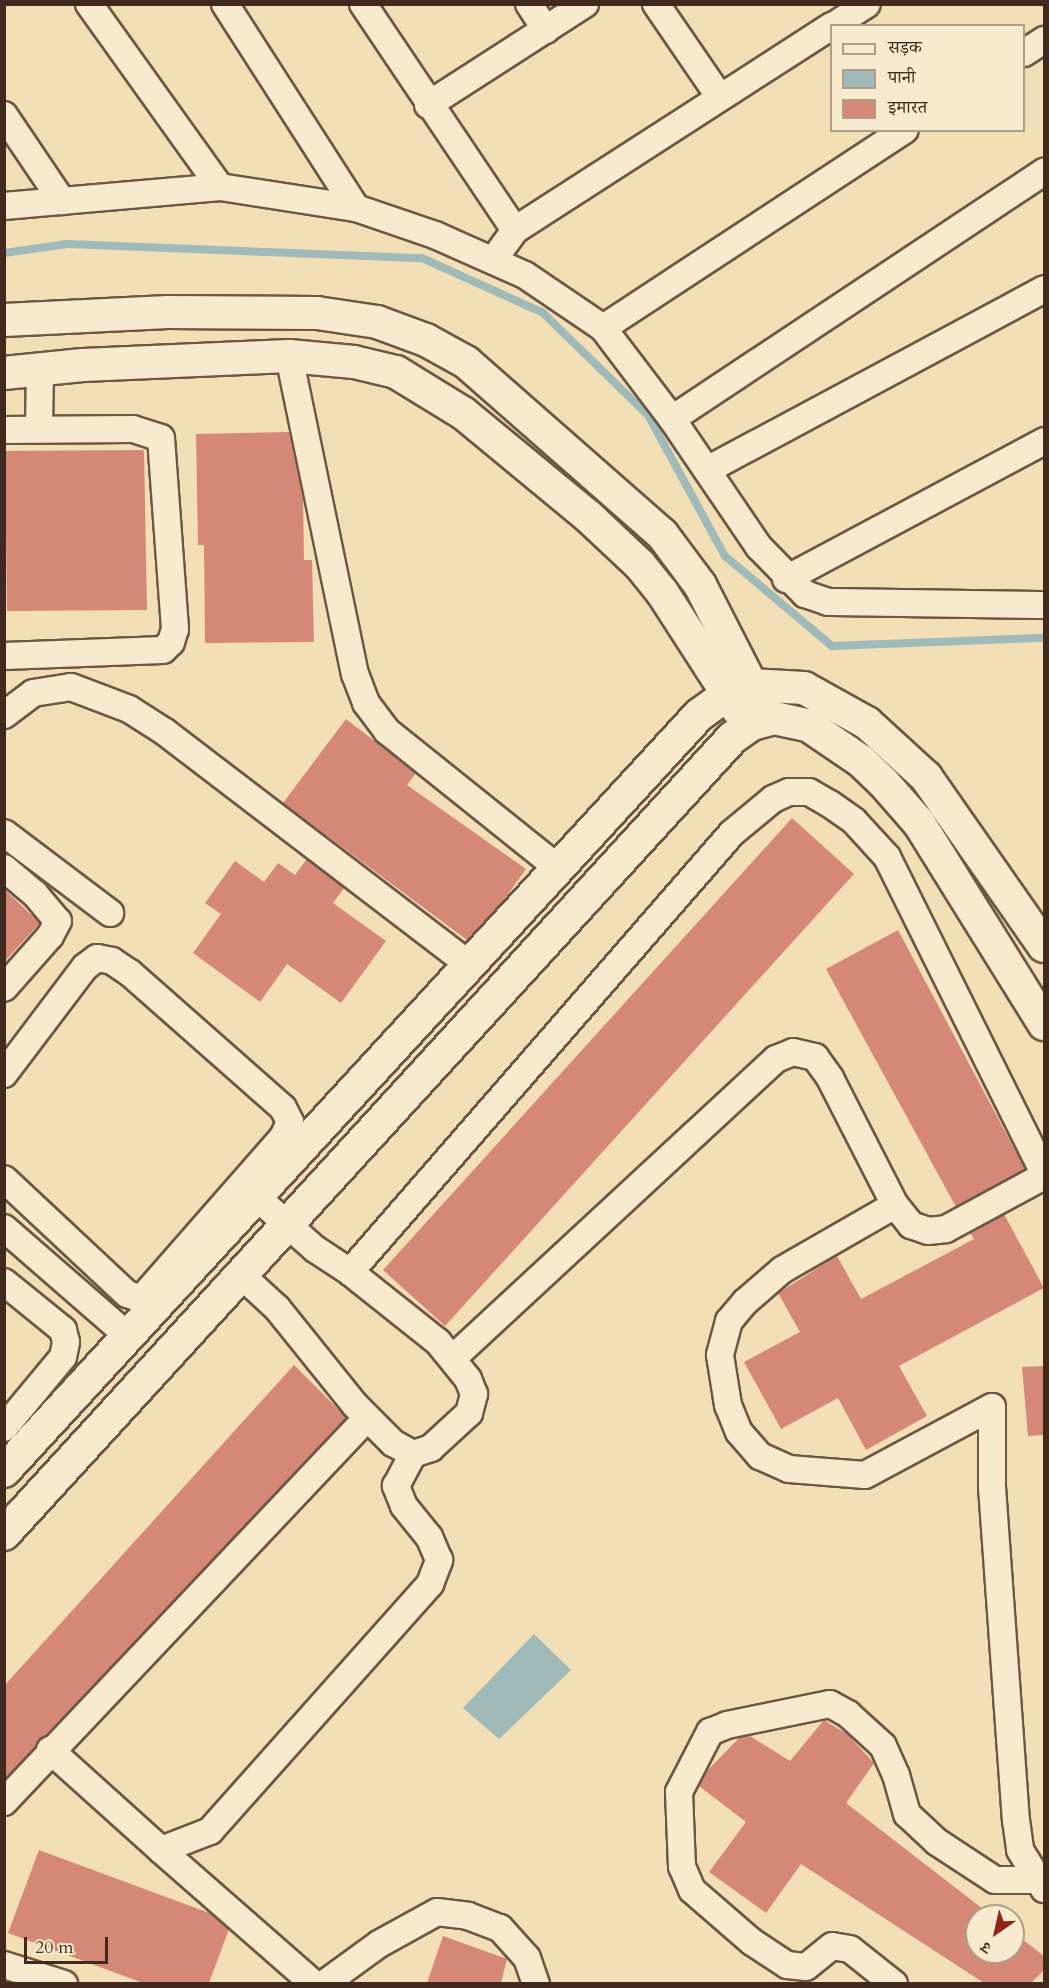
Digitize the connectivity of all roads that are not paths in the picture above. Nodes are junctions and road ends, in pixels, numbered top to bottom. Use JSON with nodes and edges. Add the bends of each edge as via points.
{"nodes":[{"id":1,"x":89,"y":4,"type":"edge"},
{"id":2,"x":225,"y":4,"type":"edge"},
{"id":3,"x":363,"y":4,"type":"edge"},
{"id":4,"x":529,"y":4,"type":"edge"},
{"id":5,"x":585,"y":4,"type":"edge"},
{"id":6,"x":656,"y":4,"type":"edge"},
{"id":7,"x":867,"y":4,"type":"edge"},
{"id":8,"x":835,"y":24,"type":"edge"},
{"id":9,"x":830,"y":27,"type":"edge"},
{"id":10,"x":546,"y":30,"type":"junction"},
{"id":11,"x":1044,"y":40,"type":"edge"},
{"id":12,"x":1025,"y":52,"type":"edge"},
{"id":13,"x":719,"y":96,"type":"junction"},
{"id":14,"x":428,"y":105,"type":"junction"},
{"id":15,"x":4,"y":115,"type":"edge"},
{"id":16,"x":902,"y":132,"type":"edge"},
{"id":17,"x":1044,"y":172,"type":"edge"},
{"id":18,"x":220,"y":187,"type":"junction"},
{"id":19,"x":62,"y":201,"type":"junction"},
{"id":20,"x":4,"y":206,"type":"edge"},
{"id":21,"x":356,"y":208,"type":"junction"},
{"id":22,"x":514,"y":230,"type":"junction"},
{"id":23,"x":494,"y":259,"type":"junction"},
{"id":24,"x":1044,"y":289,"type":"edge"},
{"id":25,"x":4,"y":321,"type":"edge"},
{"id":26,"x":603,"y":328,"type":"junction"},
{"id":27,"x":289,"y":356,"type":"junction"},
{"id":28,"x":40,"y":370,"type":"junction"},
{"id":29,"x":4,"y":373,"type":"edge"},
{"id":30,"x":672,"y":419,"type":"junction"},
{"id":31,"x":39,"y":428,"type":"junction"},
{"id":32,"x":4,"y":430,"type":"edge"},
{"id":33,"x":1044,"y":441,"type":"edge"},
{"id":34,"x":707,"y":470,"type":"junction"},
{"id":35,"x":786,"y":579,"type":"junction"},
{"id":36,"x":1044,"y":605,"type":"edge"},
{"id":37,"x":4,"y":656,"type":"edge"},
{"id":38,"x":739,"y":690,"type":"junction"},
{"id":39,"x":4,"y":715,"type":"edge"},
{"id":40,"x":759,"y":723,"type":"junction"},
{"id":41,"x":4,"y":832,"type":"edge"},
{"id":42,"x":4,"y":868,"type":"edge"},
{"id":43,"x":559,"y":869,"type":"junction"},
{"id":44,"x":110,"y":913,"type":"dead end"},
{"id":45,"x":1044,"y":946,"type":"edge"},
{"id":46,"x":470,"y":965,"type":"junction"},
{"id":47,"x":4,"y":988,"type":"edge"},
{"id":48,"x":1044,"y":1024,"type":"edge"},
{"id":49,"x":4,"y":1074,"type":"edge"},
{"id":50,"x":1044,"y":1174,"type":"edge"},
{"id":51,"x":4,"y":1179,"type":"edge"},
{"id":52,"x":249,"y":1191,"type":"junction"},
{"id":53,"x":895,"y":1205,"type":"junction"},
{"id":54,"x":285,"y":1225,"type":"junction"},
{"id":55,"x":4,"y":1228,"type":"edge"},
{"id":56,"x":350,"y":1272,"type":"junction"},
{"id":57,"x":240,"y":1274,"type":"junction"},
{"id":58,"x":4,"y":1282,"type":"edge"},
{"id":59,"x":127,"y":1335,"type":"junction"},
{"id":60,"x":453,"y":1358,"type":"junction"},
{"id":61,"x":367,"y":1418,"type":"junction"},
{"id":62,"x":4,"y":1428,"type":"edge"},
{"id":63,"x":413,"y":1454,"type":"junction"},
{"id":64,"x":4,"y":1471,"type":"edge"},
{"id":65,"x":4,"y":1534,"type":"edge"},
{"id":66,"x":50,"y":1750,"type":"junction"},
{"id":67,"x":4,"y":1802,"type":"edge"},
{"id":68,"x":161,"y":1850,"type":"junction"},
{"id":69,"x":1040,"y":1885,"type":"edge"},
{"id":70,"x":4,"y":1965,"type":"edge"},
{"id":71,"x":803,"y":1975,"type":"edge"},
{"id":72,"x":64,"y":1983,"type":"edge"},
{"id":73,"x":314,"y":1983,"type":"edge"},
{"id":74,"x":324,"y":1983,"type":"edge"},
{"id":75,"x":536,"y":1983,"type":"edge"},
{"id":76,"x":894,"y":1983,"type":"edge"}],
"edges":[{"from":1,"to":18,"type":"street"},
{"from":2,"to":21,"type":"street"},
{"from":3,"to":14,"type":"street"},
{"from":4,"to":10,"type":"street"},
{"from":5,"to":10,"type":"street"},
{"from":6,"to":13,"type":"street"},
{"from":7,"to":8,"type":"street"},
{"from":9,"to":13,"type":"street"},
{"from":10,"to":14,"type":"street"},
{"from":11,"to":12,"type":"street"},
{"from":13,"to":22,"type":"street"},
{"from":14,"to":22,"type":"street"},
{"from":15,"to":19,"type":"street"},
{"from":16,"to":26,"type":"street"},
{"from":17,"to":30,"type":"street"},
{"from":18,"to":19,"type":"street"},
{"from":18,"to":21,"type":"street"},
{"from":19,"to":20,"type":"street"},
{"from":21,"to":23,"type":"street"},
{"from":22,"to":23,"type":"street"},
{"from":23,"to":26,"type":"street"},
{"from":24,"to":34,"type":"street"},
{"from":25,"to":38,"type":"street","via":[[168,312],[317,313],[377,322],[426,340],[465,362],[662,534],[700,585]]},
{"from":26,"to":30,"type":"street"},
{"from":27,"to":28,"type":"street"},
{"from":27,"to":38,"type":"street","via":[[354,362],[396,372],[463,413],[588,516],[640,565]]},
{"from":27,"to":43,"type":"street","via":[[355,674],[366,704],[387,731]]},
{"from":28,"to":29,"type":"street"},
{"from":28,"to":31,"type":"street"},
{"from":30,"to":34,"type":"street"},
{"from":31,"to":32,"type":"street"},
{"from":31,"to":37,"type":"street","via":[[134,429],[161,438],[175,629],[163,650]]},
{"from":33,"to":35,"type":"street"},
{"from":34,"to":35,"type":"street"},
{"from":35,"to":36,"type":"street","via":[[805,594],[828,603]]},
{"from":38,"to":40,"type":"street"},
{"from":38,"to":43,"type":"street","via":[[699,715]]},
{"from":38,"to":45,"type":"street","via":[[804,688],[867,723],[901,750],[926,777]]},
{"from":39,"to":46,"type":"street","via":[[33,693],[71,687],[129,709],[165,732]]},
{"from":40,"to":48,"type":"street","via":[[790,719],[808,725],[861,761],[883,782],[919,823]]},
{"from":40,"to":54,"type":"street","via":[[724,746]]},
{"from":41,"to":44,"type":"street"},
{"from":42,"to":47,"type":"street","via":[[58,921],[50,936]]},
{"from":43,"to":46,"type":"street"},
{"from":46,"to":52,"type":"street"},
{"from":49,"to":52,"type":"street","via":[[85,967],[97,958],[112,961],[283,1107],[290,1122]]},
{"from":50,"to":53,"type":"street","via":[[946,1229],[928,1231],[912,1225]]},
{"from":50,"to":56,"type":"street","via":[[887,857],[854,821],[830,804],[809,792],[789,792],[773,799],[732,833]]},
{"from":51,"to":52,"type":"street","via":[[128,1294],[141,1299]]},
{"from":52,"to":54,"type":"street"},
{"from":52,"to":59,"type":"street"},
{"from":53,"to":60,"type":"street","via":[[830,1078],[815,1057],[793,1052],[776,1059]]},
{"from":53,"to":69,"type":"street","via":[[782,1270],[729,1321],[720,1355],[728,1405],[739,1432],[760,1456],[789,1469],[866,1475],[992,1407],[992,1487],[1016,1820],[1020,1850]]},
{"from":54,"to":56,"type":"street"},
{"from":54,"to":57,"type":"street"},
{"from":55,"to":59,"type":"street"},
{"from":56,"to":60,"type":"street"},
{"from":57,"to":61,"type":"street","via":[[277,1308]]},
{"from":57,"to":65,"type":"street"},
{"from":58,"to":62,"type":"street","via":[[63,1330],[66,1342],[63,1357]]},
{"from":59,"to":64,"type":"street"},
{"from":60,"to":63,"type":"street","via":[[474,1394],[469,1413],[431,1448]]},
{"from":61,"to":63,"type":"street","via":[[393,1443]]},
{"from":61,"to":66,"type":"street"},
{"from":63,"to":68,"type":"street","via":[[396,1486],[404,1506],[429,1537],[439,1560],[430,1584],[210,1831]]},
{"from":66,"to":67,"type":"street"},
{"from":66,"to":68,"type":"street"},
{"from":68,"to":73,"type":"street"},
{"from":69,"to":71,"type":"street","via":[[995,1880],[936,1842],[908,1814],[897,1775],[882,1746],[848,1714],[830,1704],[727,1725],[710,1732],[699,1746],[679,1792],[682,1867],[692,1890],[752,1942]]},
{"from":70,"to":72,"type":"street"},
{"from":71,"to":76,"type":"street","via":[[832,1946],[850,1949]]},
{"from":74,"to":75,"type":"street","via":[[379,1944],[437,1912],[468,1916],[500,1928],[526,1958]]}]}
